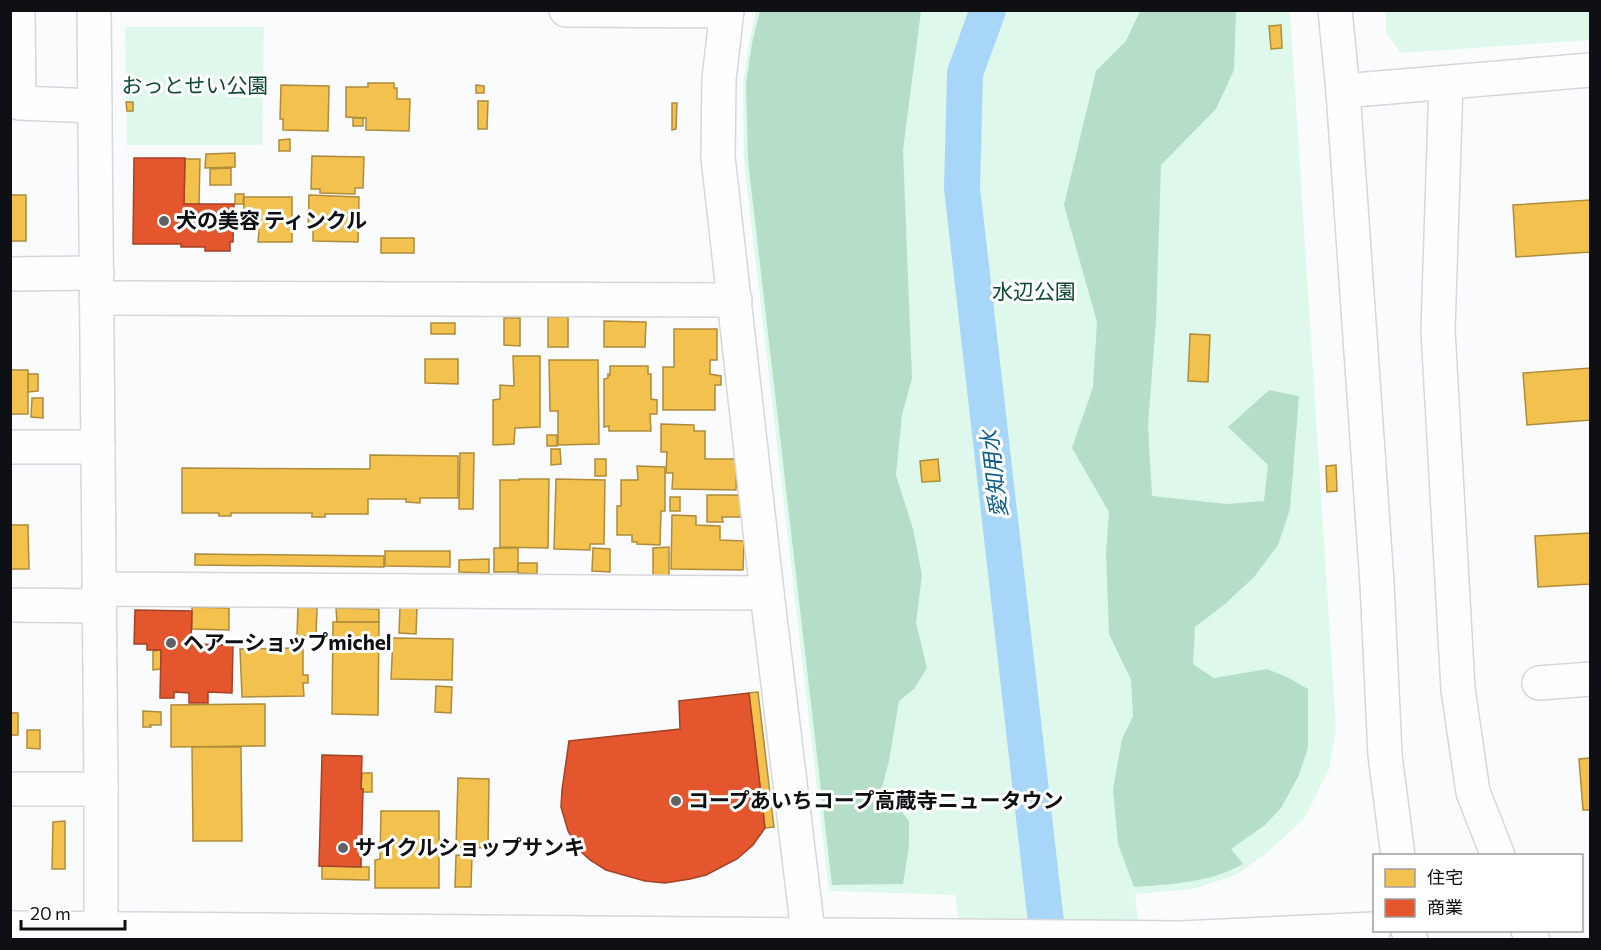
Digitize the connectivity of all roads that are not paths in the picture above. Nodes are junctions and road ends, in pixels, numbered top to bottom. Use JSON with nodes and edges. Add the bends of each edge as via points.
{"nodes":[{"id":1,"x":18,"y":10,"type":"edge"},
{"id":2,"x":94,"y":10,"type":"edge"},
{"id":3,"x":566,"y":10,"type":"edge"},
{"id":4,"x":1335,"y":10,"type":"edge"},
{"id":5,"x":727,"y":11,"type":"edge"},
{"id":6,"x":1590,"y":70,"type":"edge"},
{"id":7,"x":1446,"y":83,"type":"junction"},
{"id":8,"x":1343,"y":91,"type":"junction"},
{"id":9,"x":95,"y":106,"type":"junction"},
{"id":10,"x":10,"y":274,"type":"edge"},
{"id":11,"x":97,"y":286,"type":"junction"},
{"id":12,"x":735,"y":300,"type":"junction"},
{"id":13,"x":10,"y":447,"type":"edge"},
{"id":14,"x":98,"y":447,"type":"junction"},
{"id":15,"x":767,"y":593,"type":"junction"},
{"id":16,"x":99,"y":598,"type":"junction"},
{"id":17,"x":10,"y":605,"type":"edge"},
{"id":18,"x":1590,"y":679,"type":"edge"},
{"id":19,"x":1539,"y":683,"type":"dead end"},
{"id":20,"x":10,"y":789,"type":"edge"},
{"id":21,"x":101,"y":789,"type":"junction"},
{"id":22,"x":1398,"y":854,"type":"edge"},
{"id":23,"x":1498,"y":854,"type":"edge"},
{"id":24,"x":10,"y":928,"type":"edge"},
{"id":25,"x":1373,"y":929,"type":"edge"},
{"id":26,"x":101,"y":934,"type":"edge"},
{"id":27,"x":808,"y":937,"type":"edge"}],
"edges":[{"from":1,"to":9,"type":"street","via":[[19,103]]},
{"from":2,"to":9,"type":"street"},
{"from":3,"to":5,"type":"street"},
{"from":4,"to":8,"type":"street"},
{"from":5,"to":12,"type":"street","via":[[719,79],[718,157]]},
{"from":6,"to":7,"type":"street"},
{"from":7,"to":8,"type":"street"},
{"from":7,"to":23,"type":"street","via":[[1438,330],[1458,689],[1473,792]]},
{"from":8,"to":22,"type":"street","via":[[1385,755]]},
{"from":9,"to":11,"type":"street"},
{"from":10,"to":11,"type":"street"},
{"from":11,"to":12,"type":"street"},
{"from":11,"to":14,"type":"street"},
{"from":12,"to":15,"type":"street"},
{"from":13,"to":14,"type":"street"},
{"from":14,"to":16,"type":"street"},
{"from":15,"to":16,"type":"street"},
{"from":15,"to":27,"type":"street"},
{"from":16,"to":17,"type":"street"},
{"from":16,"to":21,"type":"street"},
{"from":18,"to":19,"type":"street"},
{"from":20,"to":21,"type":"street"},
{"from":21,"to":26,"type":"street"},
{"from":24,"to":26,"type":"street"},
{"from":25,"to":27,"type":"street","via":[[1181,938]]},
{"from":26,"to":27,"type":"street"}]}
